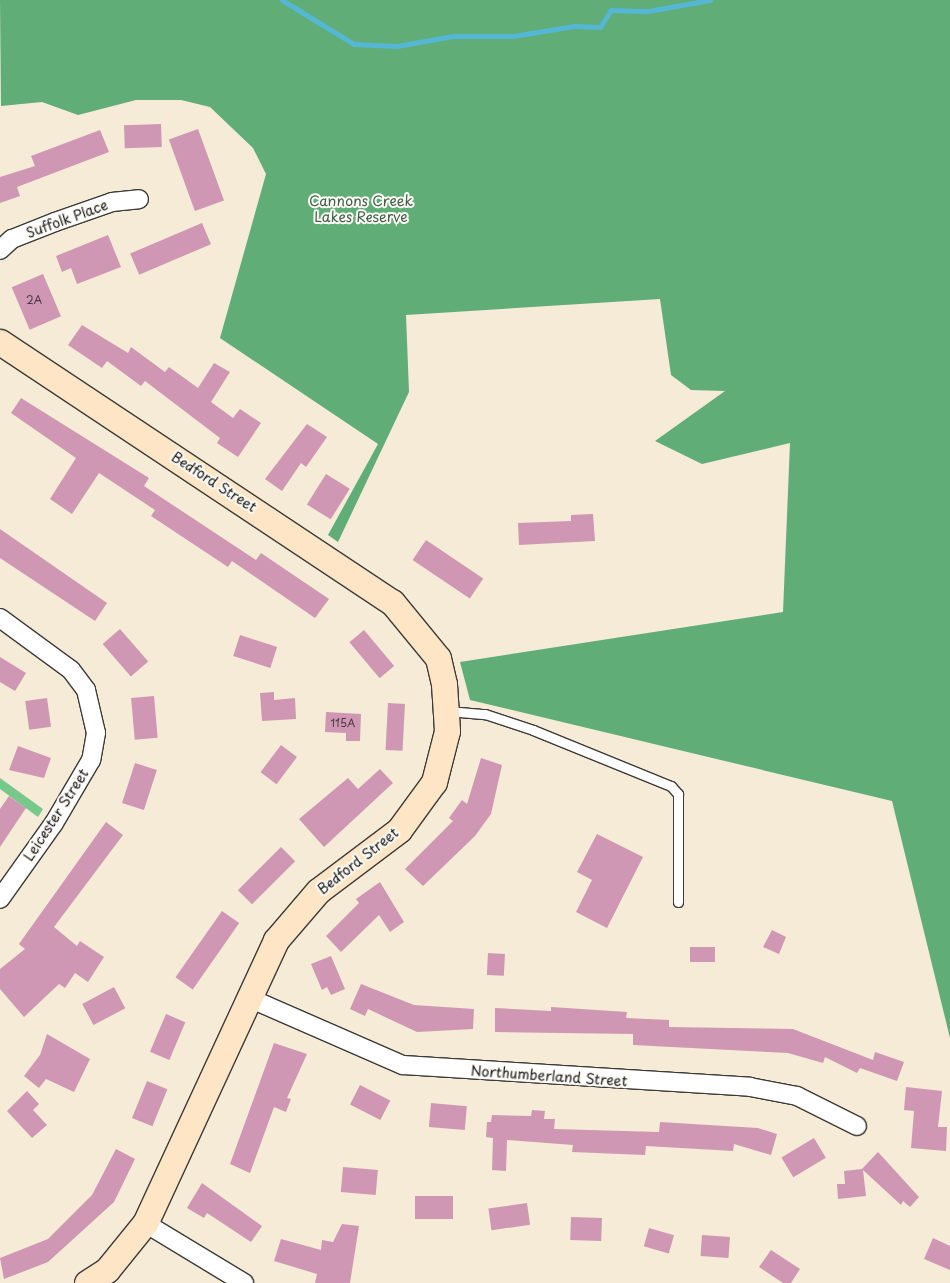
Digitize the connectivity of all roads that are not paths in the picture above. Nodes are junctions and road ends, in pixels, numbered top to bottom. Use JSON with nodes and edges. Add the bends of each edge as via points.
{"nodes":[{"id":1,"x":139,"y":199,"type":"dead end"},
{"id":2,"x":0,"y":250,"type":"edge"},
{"id":3,"x":1,"y":346,"type":"edge"},
{"id":4,"x":0,"y":618,"type":"edge"},
{"id":5,"x":447,"y":711,"type":"junction"},
{"id":6,"x":0,"y":899,"type":"edge"},
{"id":7,"x":678,"y":902,"type":"dead end"},
{"id":8,"x":246,"y":997,"type":"junction"},
{"id":9,"x":857,"y":1126,"type":"dead end"},
{"id":10,"x":145,"y":1223,"type":"junction"},
{"id":11,"x":87,"y":1283,"type":"edge"},
{"id":12,"x":244,"y":1283,"type":"edge"}],
"edges":[{"from":1,"to":2,"type":"street","name":"Suffolk Place","via":[[112,202],[54,222],[12,239]]},
{"from":3,"to":5,"type":"street","name":"Bedford Street","via":[[392,602],[438,658]]},
{"from":4,"to":6,"type":"street","name":"Leicester Street","via":[[71,670],[86,690],[96,733],[91,760],[55,822]]},
{"from":5,"to":7,"type":"lane","via":[[485,714],[540,732],[671,786],[678,794]]},
{"from":5,"to":8,"type":"street","name":"Bedford Street","via":[[443,757],[434,782],[399,830],[323,887],[292,919]]},
{"from":8,"to":9,"type":"street","name":"Northumberland Street","via":[[403,1064],[750,1087],[797,1096]]},
{"from":8,"to":10,"type":"street","name":"Bedford Street"},
{"from":10,"to":11,"type":"street","name":"Bedford Street","via":[[107,1270]]},
{"from":10,"to":12,"type":"street"}]}
